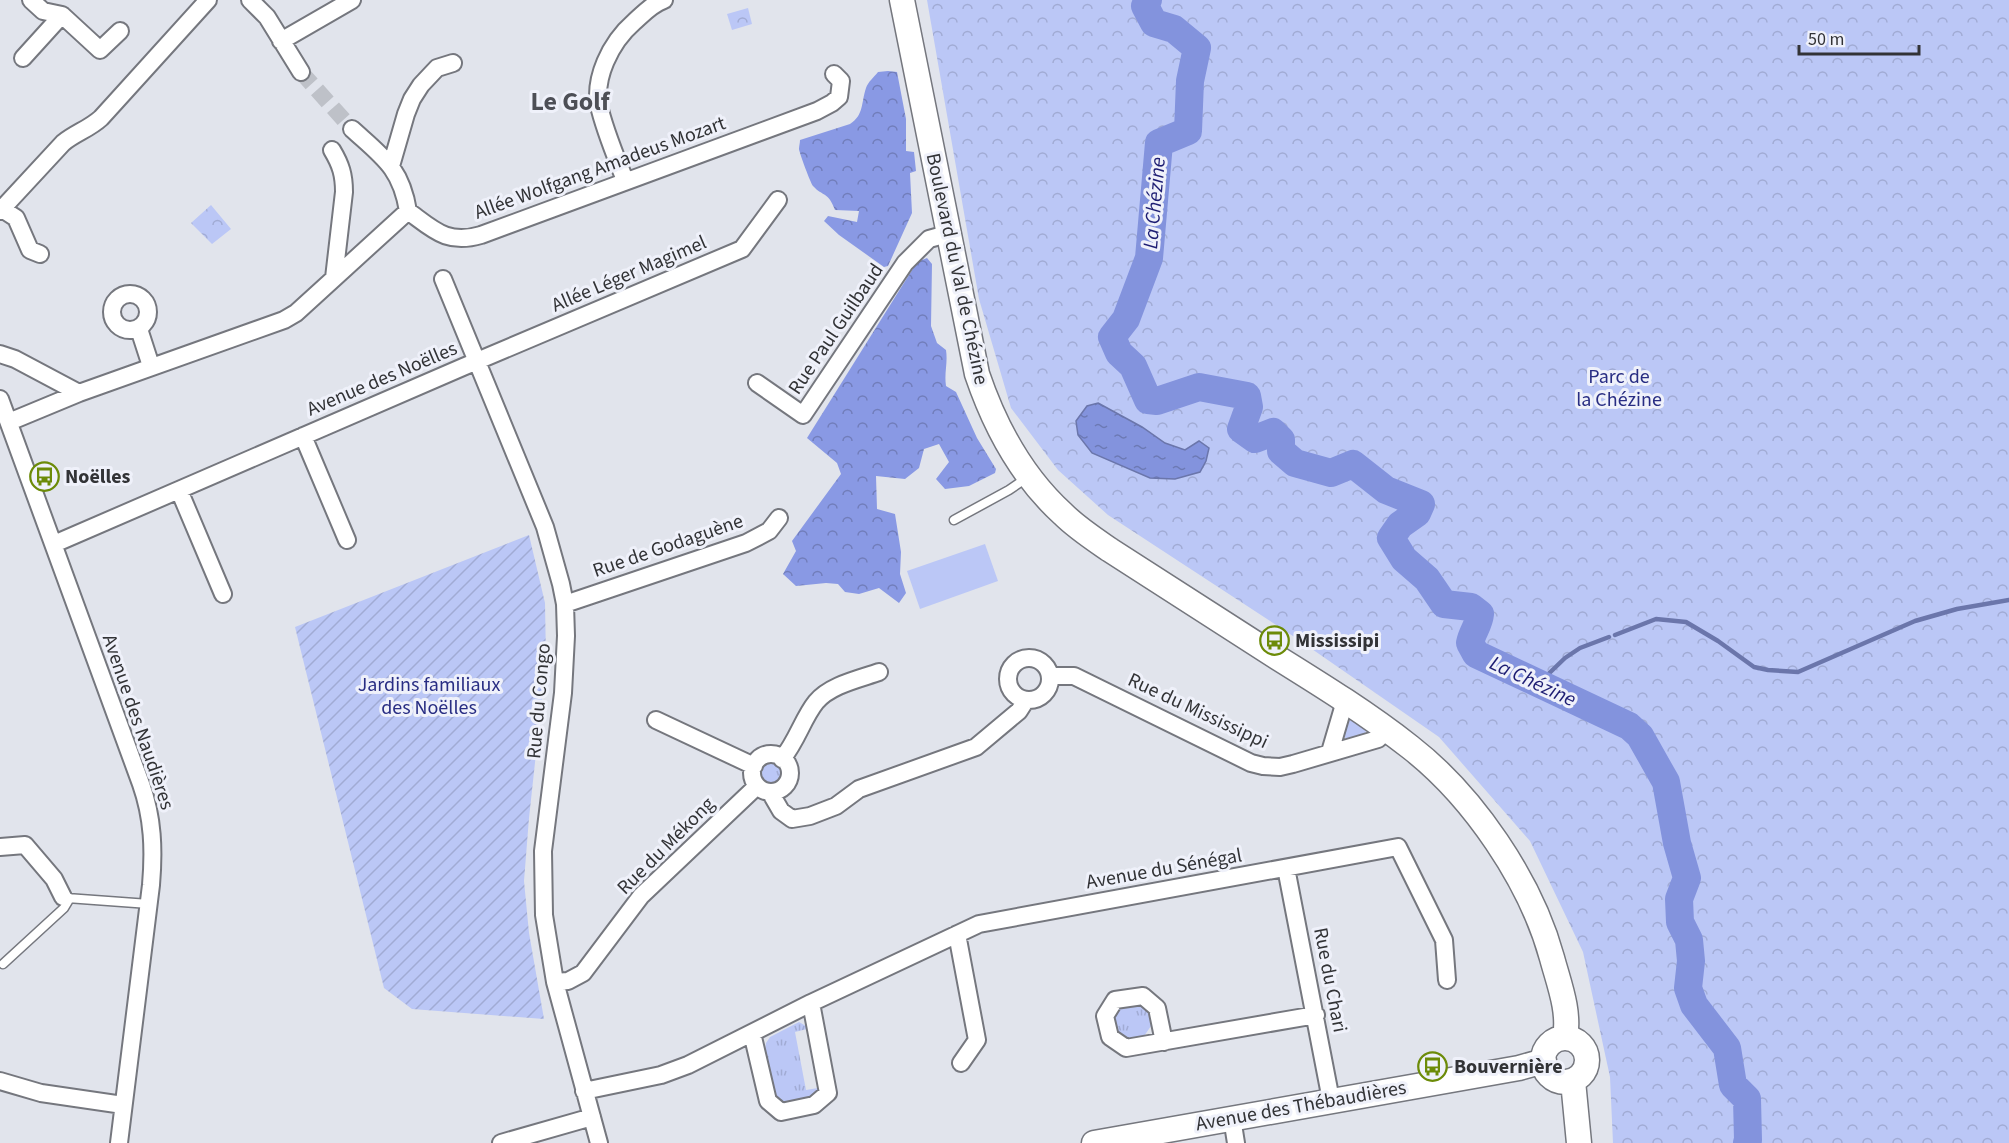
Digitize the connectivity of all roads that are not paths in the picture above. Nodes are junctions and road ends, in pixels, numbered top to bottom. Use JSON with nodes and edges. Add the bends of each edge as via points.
{"nodes":[{"id":1,"x":31,"y":0,"type":"edge"},
{"id":2,"x":208,"y":0,"type":"edge"},
{"id":3,"x":250,"y":0,"type":"edge"},
{"id":4,"x":352,"y":0,"type":"edge"},
{"id":5,"x":664,"y":0,"type":"edge"},
{"id":6,"x":902,"y":0,"type":"edge"},
{"id":7,"x":62,"y":15,"type":"junction"},
{"id":8,"x":120,"y":31,"type":"dead end"},
{"id":9,"x":281,"y":41,"type":"junction"},
{"id":10,"x":23,"y":58,"type":"dead end"},
{"id":11,"x":453,"y":63,"type":"dead end"},
{"id":12,"x":301,"y":72,"type":"tunnel mouth"},
{"id":13,"x":834,"y":74,"type":"dead end"},
{"id":14,"x":352,"y":129,"type":"tunnel mouth"},
{"id":15,"x":332,"y":150,"type":"dead end"},
{"id":16,"x":391,"y":166,"type":"junction"},
{"id":17,"x":626,"y":180,"type":"junction"},
{"id":18,"x":778,"y":200,"type":"dead end"},
{"id":19,"x":1,"y":210,"type":"edge"},
{"id":20,"x":408,"y":211,"type":"junction"},
{"id":21,"x":947,"y":234,"type":"junction"},
{"id":22,"x":40,"y":254,"type":"dead end"},
{"id":23,"x":334,"y":279,"type":"junction"},
{"id":24,"x":443,"y":279,"type":"dead end"},
{"id":25,"x":139,"y":329,"type":"dead end"},
{"id":26,"x":0,"y":354,"type":"edge"},
{"id":27,"x":477,"y":361,"type":"junction"},
{"id":28,"x":151,"y":366,"type":"junction"},
{"id":29,"x":56,"y":381,"type":"junction"},
{"id":30,"x":757,"y":383,"type":"dead end"},
{"id":31,"x":79,"y":393,"type":"junction"},
{"id":32,"x":0,"y":399,"type":"edge"},
{"id":33,"x":44,"y":408,"type":"junction"},
{"id":34,"x":9,"y":423,"type":"junction"},
{"id":35,"x":303,"y":436,"type":"junction"},
{"id":36,"x":1029,"y":476,"type":"junction"},
{"id":37,"x":179,"y":490,"type":"junction"},
{"id":38,"x":779,"y":518,"type":"dead end"},
{"id":39,"x":954,"y":520,"type":"dead end"},
{"id":40,"x":347,"y":540,"type":"dead end"},
{"id":41,"x":54,"y":544,"type":"junction"},
{"id":42,"x":223,"y":594,"type":"dead end"},
{"id":43,"x":565,"y":604,"type":"junction"},
{"id":44,"x":879,"y":672,"type":"dead end"},
{"id":45,"x":1050,"y":676,"type":"junction"},
{"id":46,"x":1026,"y":700,"type":"junction"},
{"id":47,"x":1345,"y":701,"type":"junction"},
{"id":48,"x":656,"y":720,"type":"dead end"},
{"id":49,"x":1388,"y":730,"type":"junction"},
{"id":50,"x":1330,"y":752,"type":"junction"},
{"id":51,"x":782,"y":759,"type":"junction"},
{"id":52,"x":754,"y":766,"type":"junction"},
{"id":53,"x":764,"y":789,"type":"junction"},
{"id":54,"x":0,"y":847,"type":"edge"},
{"id":55,"x":1286,"y":868,"type":"junction"},
{"id":56,"x":67,"y":898,"type":"junction"},
{"id":57,"x":149,"y":904,"type":"junction"},
{"id":58,"x":957,"y":934,"type":"junction"},
{"id":59,"x":3,"y":964,"type":"dead end"},
{"id":60,"x":1447,"y":981,"type":"dead end"},
{"id":61,"x":555,"y":982,"type":"junction"},
{"id":62,"x":811,"y":1003,"type":"junction"},
{"id":63,"x":1316,"y":1015,"type":"junction"},
{"id":64,"x":752,"y":1033,"type":"junction"},
{"id":65,"x":1565,"y":1038,"type":"junction"},
{"id":66,"x":1164,"y":1042,"type":"dead end"},
{"id":67,"x":1544,"y":1061,"type":"junction"},
{"id":68,"x":961,"y":1063,"type":"dead end"},
{"id":69,"x":0,"y":1081,"type":"edge"},
{"id":70,"x":1573,"y":1081,"type":"junction"},
{"id":71,"x":584,"y":1091,"type":"junction"},
{"id":72,"x":1331,"y":1100,"type":"junction"},
{"id":73,"x":123,"y":1105,"type":"junction"},
{"id":74,"x":592,"y":1117,"type":"junction"},
{"id":75,"x":1232,"y":1118,"type":"junction"},
{"id":76,"x":119,"y":1143,"type":"edge"},
{"id":77,"x":501,"y":1143,"type":"edge"},
{"id":78,"x":599,"y":1143,"type":"edge"},
{"id":79,"x":1094,"y":1143,"type":"edge"},
{"id":80,"x":1236,"y":1143,"type":"edge"},
{"id":81,"x":1579,"y":1143,"type":"edge"}],
"edges":[{"from":1,"to":7,"type":"street","via":[[43,11]]},
{"from":2,"to":19,"type":"street","via":[[101,118],[63,143]]},
{"from":3,"to":9,"type":"street","via":[[267,17]]},
{"from":4,"to":9,"type":"street"},
{"from":5,"to":17,"type":"street","via":[[656,2],[625,29],[609,54],[600,81],[599,108]]},
{"from":6,"to":21,"type":"street","name":"Boulevard du Val de Chézine"},
{"from":7,"to":8,"type":"street","via":[[100,50]]},
{"from":7,"to":10,"type":"street"},
{"from":9,"to":12,"type":"street"},
{"from":11,"to":16,"type":"street","via":[[437,68],[412,99]]},
{"from":13,"to":17,"type":"street","name":"Allée Wolfgang Amadeus Mozart","via":[[841,81],[839,97],[824,107]]},
{"from":14,"to":16,"type":"street"},
{"from":15,"to":23,"type":"street","via":[[341,165],[344,184]]},
{"from":16,"to":20,"type":"street","via":[[403,185]]},
{"from":17,"to":20,"type":"street","name":"Allée Wolfgang Amadeus Mozart","via":[[469,239],[443,236]]},
{"from":18,"to":27,"type":"street","name":"Allée Léger Magimel","via":[[742,249]]},
{"from":19,"to":22,"type":"street","via":[[16,218],[30,250]]},
{"from":20,"to":23,"type":"street"},
{"from":21,"to":30,"type":"street","name":"Rue Paul Guilbaud","via":[[929,239],[905,263],[803,415]]},
{"from":21,"to":36,"type":"street","name":"Boulevard du Val de Chézine","via":[[977,374],[988,407],[1003,439]]},
{"from":23,"to":28,"type":"street","via":[[284,320]]},
{"from":24,"to":27,"type":"street","name":"Rue du Congo"},
{"from":25,"to":28,"type":"street"},
{"from":26,"to":29,"type":"street"},
{"from":27,"to":35,"type":"street","name":"Avenue des Noëlles"},
{"from":27,"to":43,"type":"street","name":"Rue du Congo","via":[[553,549]]},
{"from":28,"to":31,"type":"street"},
{"from":29,"to":31,"type":"street"},
{"from":29,"to":33,"type":"street"},
{"from":31,"to":33,"type":"street"},
{"from":32,"to":34,"type":"street","name":"Avenue des Naudières"},
{"from":33,"to":34,"type":"street"},
{"from":34,"to":41,"type":"street","name":"Avenue des Naudières"},
{"from":35,"to":37,"type":"street","name":"Avenue des Noëlles"},
{"from":35,"to":40,"type":"street","name":"Avenue des Noëlles"},
{"from":36,"to":39,"type":"lane"},
{"from":36,"to":47,"type":"street","name":"Boulevard du Val de Chézine","via":[[1062,514],[1110,550]]},
{"from":37,"to":41,"type":"street","name":"Avenue des Noëlles"},
{"from":37,"to":42,"type":"street"},
{"from":38,"to":43,"type":"street","name":"Rue de Godaguène","via":[[768,531],[746,543]]},
{"from":41,"to":57,"type":"street","name":"Avenue des Naudières","via":[[147,804],[154,850]]},
{"from":43,"to":61,"type":"street","name":"Rue du Congo","via":[[562,693],[543,851],[544,915]]},
{"from":44,"to":51,"type":"street","via":[[838,687],[816,702]]},
{"from":45,"to":46,"type":"street","via":[[1048,690],[1041,697]]},
{"from":45,"to":46,"type":"street","via":[[1039,661],[1026,658],[1017,662],[1009,682],[1012,692]]},
{"from":45,"to":50,"type":"street","name":"Rue du Mississippi","via":[[1074,676],[1251,763],[1280,767]]},
{"from":46,"to":53,"type":"street","via":[[1019,711],[976,747],[859,789],[836,806],[810,816],[792,819]]},
{"from":47,"to":49,"type":"street","name":"Boulevard du Val de Chézine"},
{"from":47,"to":50,"type":"street"},
{"from":48,"to":52,"type":"street"},
{"from":49,"to":50,"type":"street","name":"Rue du Mississippi","via":[[1378,739]]},
{"from":49,"to":65,"type":"street","name":"Boulevard du Val de Chézine","via":[[1454,789],[1485,826],[1515,873],[1548,943],[1567,1016]]},
{"from":51,"to":52,"type":"street","via":[[766,755]]},
{"from":51,"to":53,"type":"street","via":[[789,768],[789,780],[781,789]]},
{"from":52,"to":53,"type":"street","via":[[753,776]]},
{"from":53,"to":61,"type":"street","name":"Rue du Mékong","via":[[641,896],[583,973],[568,981]]},
{"from":54,"to":56,"type":"street","via":[[25,845]]},
{"from":55,"to":58,"type":"street","name":"Avenue du Sénégal","via":[[979,924]]},
{"from":55,"to":60,"type":"street","name":"Avenue du Sénégal","via":[[1398,847],[1444,940]]},
{"from":55,"to":63,"type":"street","name":"Rue du Chari"},
{"from":56,"to":57,"type":"lane"},
{"from":56,"to":59,"type":"lane","via":[[64,908]]},
{"from":57,"to":73,"type":"street","name":"Avenue des Naudières"},
{"from":58,"to":62,"type":"street","name":"Avenue du Sénégal"},
{"from":58,"to":68,"type":"street","via":[[977,1040]]},
{"from":61,"to":71,"type":"street","name":"Rue du Congo"},
{"from":62,"to":64,"type":"street","name":"Avenue du Sénégal"},
{"from":62,"to":64,"type":"street","via":[[828,1093],[814,1105],[781,1112],[768,1101]]},
{"from":63,"to":66,"type":"street"},
{"from":63,"to":72,"type":"street","name":"Rue du Chari"},
{"from":64,"to":71,"type":"street","name":"Avenue du Sénégal","via":[[661,1075]]},
{"from":65,"to":67,"type":"street","via":[[1548,1046]]},
{"from":65,"to":70,"type":"street","via":[[1581,1044],[1587,1056],[1586,1069]]},
{"from":67,"to":70,"type":"street","via":[[1555,1079]]},
{"from":67,"to":72,"type":"street","name":"Avenue des Thébaudières"},
{"from":69,"to":73,"type":"street","via":[[52,1096]]},
{"from":70,"to":81,"type":"street"},
{"from":71,"to":74,"type":"street","name":"Rue du Congo"},
{"from":72,"to":75,"type":"street","name":"Avenue des Thébaudières"},
{"from":73,"to":76,"type":"street","name":"Avenue des Naudières"},
{"from":74,"to":77,"type":"street"},
{"from":74,"to":78,"type":"street","name":"Rue du Congo"},
{"from":75,"to":79,"type":"street","name":"Avenue des Thébaudières"},
{"from":75,"to":80,"type":"street"}]}
